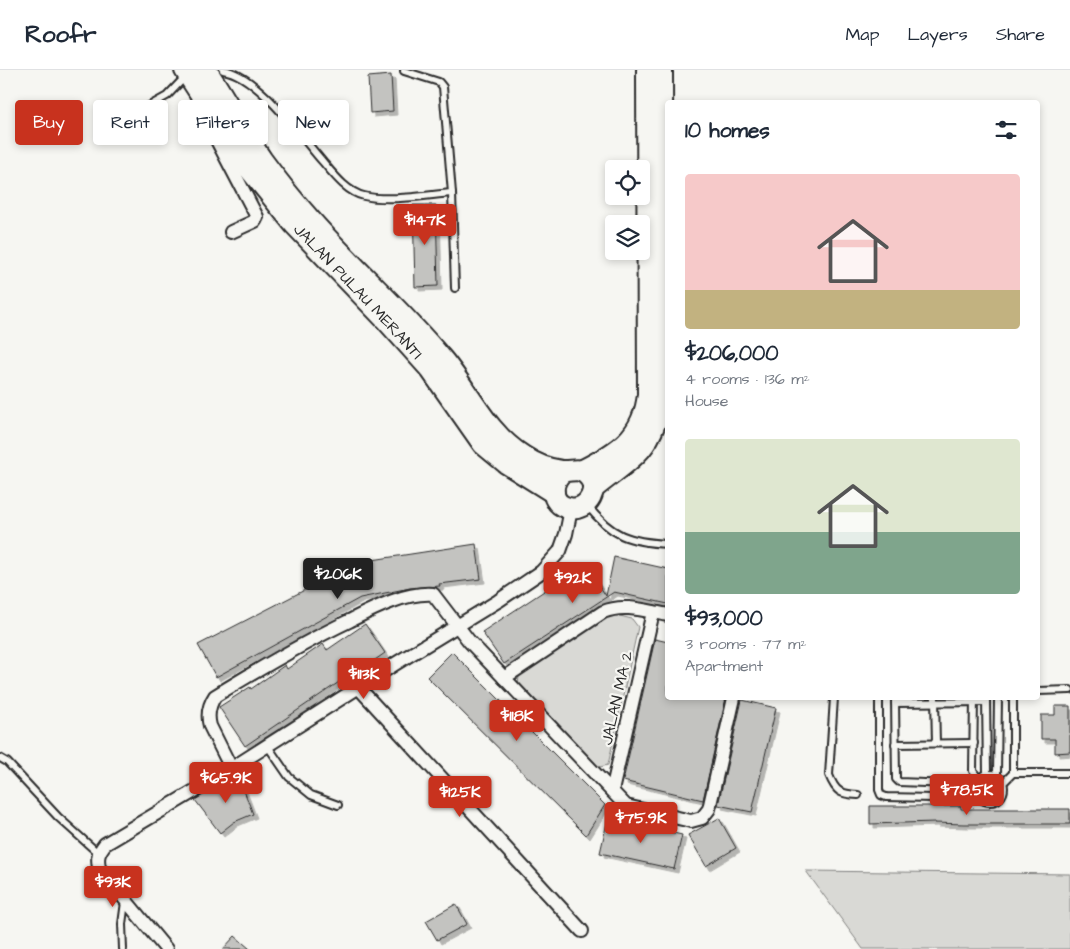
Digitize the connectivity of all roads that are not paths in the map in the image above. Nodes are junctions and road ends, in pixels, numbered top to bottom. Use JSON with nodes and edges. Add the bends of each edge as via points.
{"nodes":[{"id":1,"x":647,"y":70,"type":"edge"},
{"id":2,"x":662,"y":70,"type":"edge"},
{"id":3,"x":205,"y":71,"type":"edge"},
{"id":4,"x":404,"y":71,"type":"edge"},
{"id":5,"x":203,"y":98,"type":"junction"},
{"id":6,"x":160,"y":100,"type":"edge"},
{"id":7,"x":452,"y":193,"type":"junction"},
{"id":8,"x":231,"y":232,"type":"dead end"},
{"id":9,"x":455,"y":288,"type":"dead end"},
{"id":10,"x":573,"y":471,"type":"junction"},
{"id":11,"x":554,"y":493,"type":"junction"},
{"id":12,"x":583,"y":501,"type":"junction"},
{"id":13,"x":665,"y":544,"type":"edge"},
{"id":14,"x":653,"y":612,"type":"junction"},
{"id":15,"x":665,"y":614,"type":"edge"},
{"id":16,"x":456,"y":627,"type":"junction"},
{"id":17,"x":504,"y":678,"type":"junction"},
{"id":18,"x":358,"y":687,"type":"junction"},
{"id":19,"x":1070,"y":690,"type":"edge"},
{"id":20,"x":1040,"y":691,"type":"edge"},
{"id":21,"x":734,"y":700,"type":"edge"},
{"id":22,"x":834,"y":700,"type":"edge"},
{"id":23,"x":879,"y":700,"type":"edge"},
{"id":24,"x":895,"y":700,"type":"edge"},
{"id":25,"x":935,"y":700,"type":"edge"},
{"id":26,"x":974,"y":700,"type":"edge"},
{"id":27,"x":986,"y":700,"type":"edge"},
{"id":28,"x":998,"y":700,"type":"edge"},
{"id":29,"x":1013,"y":700,"type":"edge"},
{"id":30,"x":936,"y":743,"type":"junction"},
{"id":31,"x":974,"y":743,"type":"junction"},
{"id":32,"x":895,"y":744,"type":"junction"},
{"id":33,"x":267,"y":745,"type":"junction"},
{"id":34,"x":0,"y":758,"type":"edge"},
{"id":35,"x":231,"y":768,"type":"junction"},
{"id":36,"x":1013,"y":773,"type":"junction"},
{"id":37,"x":1070,"y":773,"type":"edge"},
{"id":38,"x":988,"y":774,"type":"junction"},
{"id":39,"x":997,"y":775,"type":"junction"},
{"id":40,"x":977,"y":782,"type":"junction"},
{"id":41,"x":1004,"y":782,"type":"junction"},
{"id":42,"x":612,"y":791,"type":"junction"},
{"id":43,"x":858,"y":795,"type":"dead end"},
{"id":44,"x":982,"y":799,"type":"junction"},
{"id":45,"x":338,"y":805,"type":"dead end"},
{"id":46,"x":98,"y":853,"type":"junction"},
{"id":47,"x":125,"y":900,"type":"junction"},
{"id":48,"x":582,"y":931,"type":"dead end"},
{"id":49,"x":123,"y":949,"type":"edge"},
{"id":50,"x":166,"y":949,"type":"edge"}],
"edges":[{"from":1,"to":10,"type":"main road","via":[[646,411],[635,434],[608,458]]},
{"from":2,"to":12,"type":"main road","via":[[663,394],[660,412],[638,453]]},
{"from":3,"to":5,"type":"main road","name":"JALAN PULAU MERANTI"},
{"from":3,"to":6,"type":"lane"},
{"from":3,"to":7,"type":"lane","via":[[230,71],[249,80],[346,188],[363,196],[389,198]]},
{"from":3,"to":10,"type":"main road","name":"JALAN PULAU MERANTI","via":[[262,160],[307,216],[442,359],[494,433],[536,465]]},
{"from":4,"to":7,"type":"lane","via":[[439,82],[443,87]]},
{"from":5,"to":8,"type":"street","via":[[210,127],[257,217]]},
{"from":5,"to":11,"type":"main road","name":"JALAN PULAU MERANTI","via":[[247,166],[288,217],[431,370],[483,444],[506,463]]},
{"from":7,"to":9,"type":"lane"},
{"from":10,"to":11,"type":"main road","via":[[560,474],[554,483]]},
{"from":10,"to":12,"type":"main road","via":[[590,478]]},
{"from":11,"to":12,"type":"main road","via":[[560,504]]},
{"from":12,"to":13,"type":"lane","via":[[609,529],[625,537]]},
{"from":12,"to":16,"type":"street","via":[[553,561]]},
{"from":14,"to":15,"type":"street"},
{"from":14,"to":17,"type":"street","via":[[621,606],[603,612]]},
{"from":14,"to":42,"type":"street","name":"JALAN MA 2"},
{"from":16,"to":17,"type":"street"},
{"from":16,"to":18,"type":"street"},
{"from":16,"to":35,"type":"street","via":[[433,594],[388,603],[303,643],[215,696],[210,702],[208,719]]},
{"from":17,"to":42,"type":"street"},
{"from":18,"to":33,"type":"street"},
{"from":18,"to":48,"type":"street"},
{"from":19,"to":20,"type":"lane"},
{"from":21,"to":42,"type":"street","via":[[709,809],[702,818],[691,821],[626,806]]},
{"from":22,"to":43,"type":"lane","via":[[829,775],[833,786],[842,794]]},
{"from":23,"to":44,"type":"lane","via":[[881,795]]},
{"from":24,"to":25,"type":"lane"},
{"from":24,"to":32,"type":"lane"},
{"from":25,"to":26,"type":"lane"},
{"from":25,"to":30,"type":"lane"},
{"from":26,"to":27,"type":"lane"},
{"from":26,"to":31,"type":"lane"},
{"from":27,"to":38,"type":"lane"},
{"from":28,"to":39,"type":"lane"},
{"from":29,"to":36,"type":"lane"},
{"from":30,"to":31,"type":"lane"},
{"from":30,"to":32,"type":"lane"},
{"from":31,"to":40,"type":"lane"},
{"from":32,"to":40,"type":"lane","via":[[896,779],[899,782]]},
{"from":33,"to":35,"type":"street"},
{"from":33,"to":45,"type":"lane","via":[[289,778],[311,795]]},
{"from":34,"to":46,"type":"lane"},
{"from":35,"to":46,"type":"street","via":[[105,844]]},
{"from":36,"to":37,"type":"lane"},
{"from":36,"to":41,"type":"lane"},
{"from":38,"to":39,"type":"lane"},
{"from":38,"to":40,"type":"lane"},
{"from":39,"to":41,"type":"lane"},
{"from":40,"to":44,"type":"lane","via":[[977,793]]},
{"from":41,"to":44,"type":"lane","via":[[1005,789],[996,801]]},
{"from":46,"to":47,"type":"street","via":[[99,868]]},
{"from":47,"to":49,"type":"lane"},
{"from":47,"to":50,"type":"street"}]}
